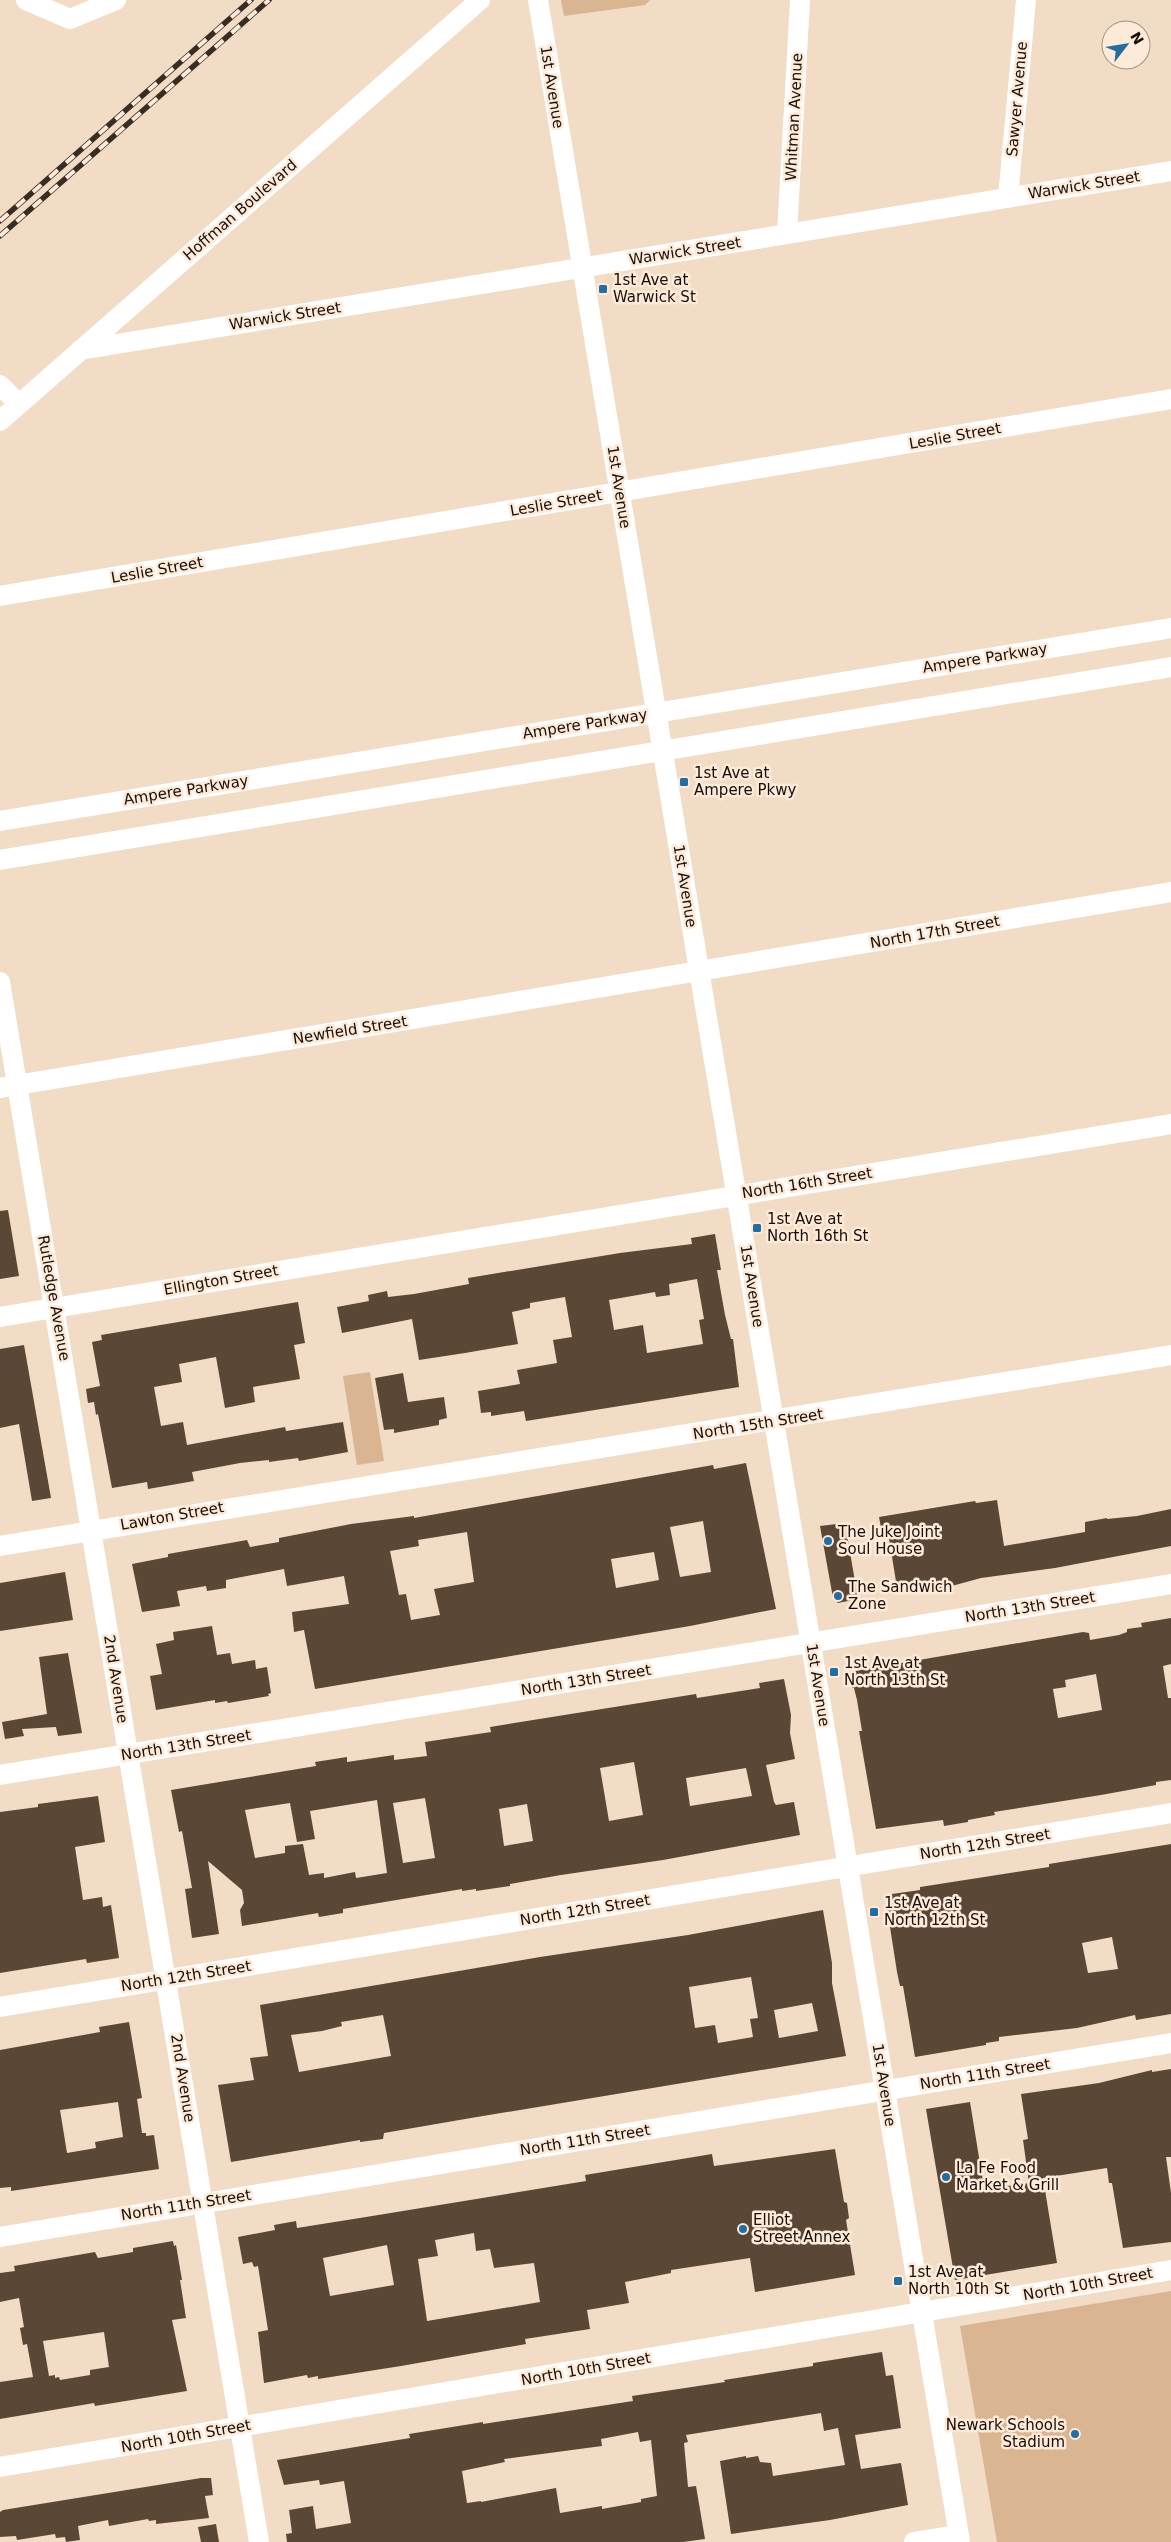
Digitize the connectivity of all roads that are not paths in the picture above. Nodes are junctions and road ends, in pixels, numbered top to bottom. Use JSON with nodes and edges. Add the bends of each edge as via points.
{"nodes":[{"id":1,"x":26,"y":0,"type":"edge"},
{"id":2,"x":116,"y":0,"type":"edge"},
{"id":3,"x":480,"y":0,"type":"edge"},
{"id":4,"x":538,"y":0,"type":"edge"},
{"id":5,"x":800,"y":0,"type":"edge"},
{"id":6,"x":1026,"y":0,"type":"edge"},
{"id":7,"x":1171,"y":171,"type":"edge"},
{"id":8,"x":1008,"y":198,"type":"junction"},
{"id":9,"x":787,"y":234,"type":"junction"},
{"id":10,"x":582,"y":267,"type":"junction"},
{"id":11,"x":80,"y":350,"type":"junction"},
{"id":12,"x":0,"y":385,"type":"edge"},
{"id":13,"x":1171,"y":399,"type":"edge"},
{"id":14,"x":18,"y":404,"type":"junction"},
{"id":15,"x":0,"y":420,"type":"edge"},
{"id":16,"x":620,"y":492,"type":"junction"},
{"id":17,"x":0,"y":596,"type":"edge"},
{"id":18,"x":1171,"y":628,"type":"edge"},
{"id":19,"x":1171,"y":667,"type":"edge"},
{"id":20,"x":656,"y":713,"type":"junction"},
{"id":21,"x":662,"y":750,"type":"junction"},
{"id":22,"x":0,"y":821,"type":"edge"},
{"id":23,"x":0,"y":860,"type":"edge"},
{"id":24,"x":1171,"y":892,"type":"edge"},
{"id":25,"x":700,"y":972,"type":"junction"},
{"id":26,"x":0,"y":982,"type":"edge"},
{"id":27,"x":9,"y":1087,"type":"edge"},
{"id":28,"x":1171,"y":1124,"type":"edge"},
{"id":29,"x":737,"y":1195,"type":"junction"},
{"id":30,"x":443,"y":1242,"type":"joint"},
{"id":31,"x":55,"y":1308,"type":"junction"},
{"id":32,"x":0,"y":1317,"type":"edge"},
{"id":33,"x":1171,"y":1355,"type":"edge"},
{"id":34,"x":774,"y":1422,"type":"junction"},
{"id":35,"x":344,"y":1487,"type":"joint"},
{"id":36,"x":93,"y":1530,"type":"junction"},
{"id":37,"x":0,"y":1546,"type":"edge"},
{"id":38,"x":1171,"y":1584,"type":"edge"},
{"id":39,"x":105,"y":1615,"type":"joint"},
{"id":40,"x":810,"y":1643,"type":"junction"},
{"id":41,"x":128,"y":1755,"type":"junction"},
{"id":42,"x":0,"y":1775,"type":"edge"},
{"id":43,"x":1171,"y":1813,"type":"edge"},
{"id":44,"x":848,"y":1867,"type":"junction"},
{"id":45,"x":167,"y":1979,"type":"junction"},
{"id":46,"x":0,"y":2006,"type":"edge"},
{"id":47,"x":1171,"y":2043,"type":"edge"},
{"id":48,"x":885,"y":2091,"type":"junction"},
{"id":49,"x":203,"y":2202,"type":"junction"},
{"id":50,"x":0,"y":2237,"type":"edge"},
{"id":51,"x":1171,"y":2270,"type":"edge"},
{"id":52,"x":922,"y":2312,"type":"junction"},
{"id":53,"x":240,"y":2426,"type":"junction"},
{"id":54,"x":0,"y":2467,"type":"edge"},
{"id":55,"x":959,"y":2538,"type":"edge"},
{"id":56,"x":259,"y":2542,"type":"edge"},
{"id":57,"x":914,"y":2542,"type":"edge"}],
"edges":[{"from":1,"to":2,"type":"street","via":[[70,19]]},
{"from":3,"to":11,"type":"street","name":"Hoffman Boulevard"},
{"from":4,"to":10,"type":"street","name":"1st Avenue"},
{"from":5,"to":9,"type":"street","name":"Whitman Avenue"},
{"from":6,"to":8,"type":"street","name":"Sawyer Avenue"},
{"from":7,"to":8,"type":"street","name":"Warwick Street"},
{"from":8,"to":9,"type":"street","name":"Warwick Street"},
{"from":9,"to":10,"type":"street","name":"Warwick Street"},
{"from":10,"to":11,"type":"street","name":"Warwick Street"},
{"from":10,"to":16,"type":"street","name":"1st Avenue"},
{"from":11,"to":14,"type":"street","name":"Hoffman Boulevard"},
{"from":12,"to":14,"type":"street"},
{"from":13,"to":16,"type":"street","name":"Leslie Street"},
{"from":14,"to":15,"type":"street","name":"Hoffman Boulevard"},
{"from":16,"to":17,"type":"street","name":"Leslie Street"},
{"from":16,"to":20,"type":"street","name":"1st Avenue"},
{"from":18,"to":20,"type":"street","name":"Ampere Parkway"},
{"from":19,"to":21,"type":"street"},
{"from":20,"to":21,"type":"street","name":"1st Avenue"},
{"from":20,"to":22,"type":"street","name":"Ampere Parkway"},
{"from":21,"to":23,"type":"street"},
{"from":21,"to":25,"type":"street","name":"1st Avenue"},
{"from":24,"to":25,"type":"street","name":"North 17th Street"},
{"from":25,"to":27,"type":"street","name":"Newfield Street"},
{"from":25,"to":29,"type":"street","name":"1st Avenue"},
{"from":26,"to":27,"type":"street","name":"Rutledge Avenue"},
{"from":27,"to":31,"type":"street","name":"Rutledge Avenue"},
{"from":28,"to":29,"type":"street","name":"North 16th Street"},
{"from":29,"to":30,"type":"street","name":"North 16th Street"},
{"from":29,"to":34,"type":"street","name":"1st Avenue"},
{"from":30,"to":31,"type":"street","name":"Ellington Street"},
{"from":31,"to":32,"type":"street","name":"Ellington Street"},
{"from":31,"to":36,"type":"street","name":"Rutledge Avenue"},
{"from":33,"to":34,"type":"street","name":"North 15th Street"},
{"from":34,"to":35,"type":"street","name":"North 15th Street"},
{"from":34,"to":40,"type":"street","name":"1st Avenue"},
{"from":35,"to":36,"type":"street","name":"Lawton Street"},
{"from":36,"to":37,"type":"street","name":"Lawton Street"},
{"from":36,"to":39,"type":"street","name":"Rutledge Avenue"},
{"from":38,"to":40,"type":"street","name":"North 13th Street"},
{"from":39,"to":41,"type":"street","name":"2nd Avenue"},
{"from":40,"to":41,"type":"street","name":"North 13th Street"},
{"from":40,"to":44,"type":"street","name":"1st Avenue"},
{"from":41,"to":42,"type":"street","name":"North 13th Street"},
{"from":41,"to":45,"type":"street","name":"2nd Avenue"},
{"from":43,"to":44,"type":"street","name":"North 12th Street"},
{"from":44,"to":45,"type":"street","name":"North 12th Street"},
{"from":44,"to":48,"type":"street","name":"1st Avenue"},
{"from":45,"to":46,"type":"street","name":"North 12th Street"},
{"from":45,"to":49,"type":"street","name":"2nd Avenue"},
{"from":47,"to":48,"type":"street","name":"North 11th Street"},
{"from":48,"to":49,"type":"street","name":"North 11th Street"},
{"from":48,"to":52,"type":"street","name":"1st Avenue"},
{"from":49,"to":50,"type":"street","name":"North 11th Street"},
{"from":49,"to":53,"type":"street","name":"2nd Avenue"},
{"from":51,"to":52,"type":"street","name":"North 10th Street"},
{"from":52,"to":53,"type":"street","name":"North 10th Street"},
{"from":52,"to":55,"type":"street","name":"1st Avenue"},
{"from":53,"to":54,"type":"street","name":"North 10th Street"},
{"from":53,"to":56,"type":"street","name":"2nd Avenue"},
{"from":55,"to":57,"type":"street"}]}
